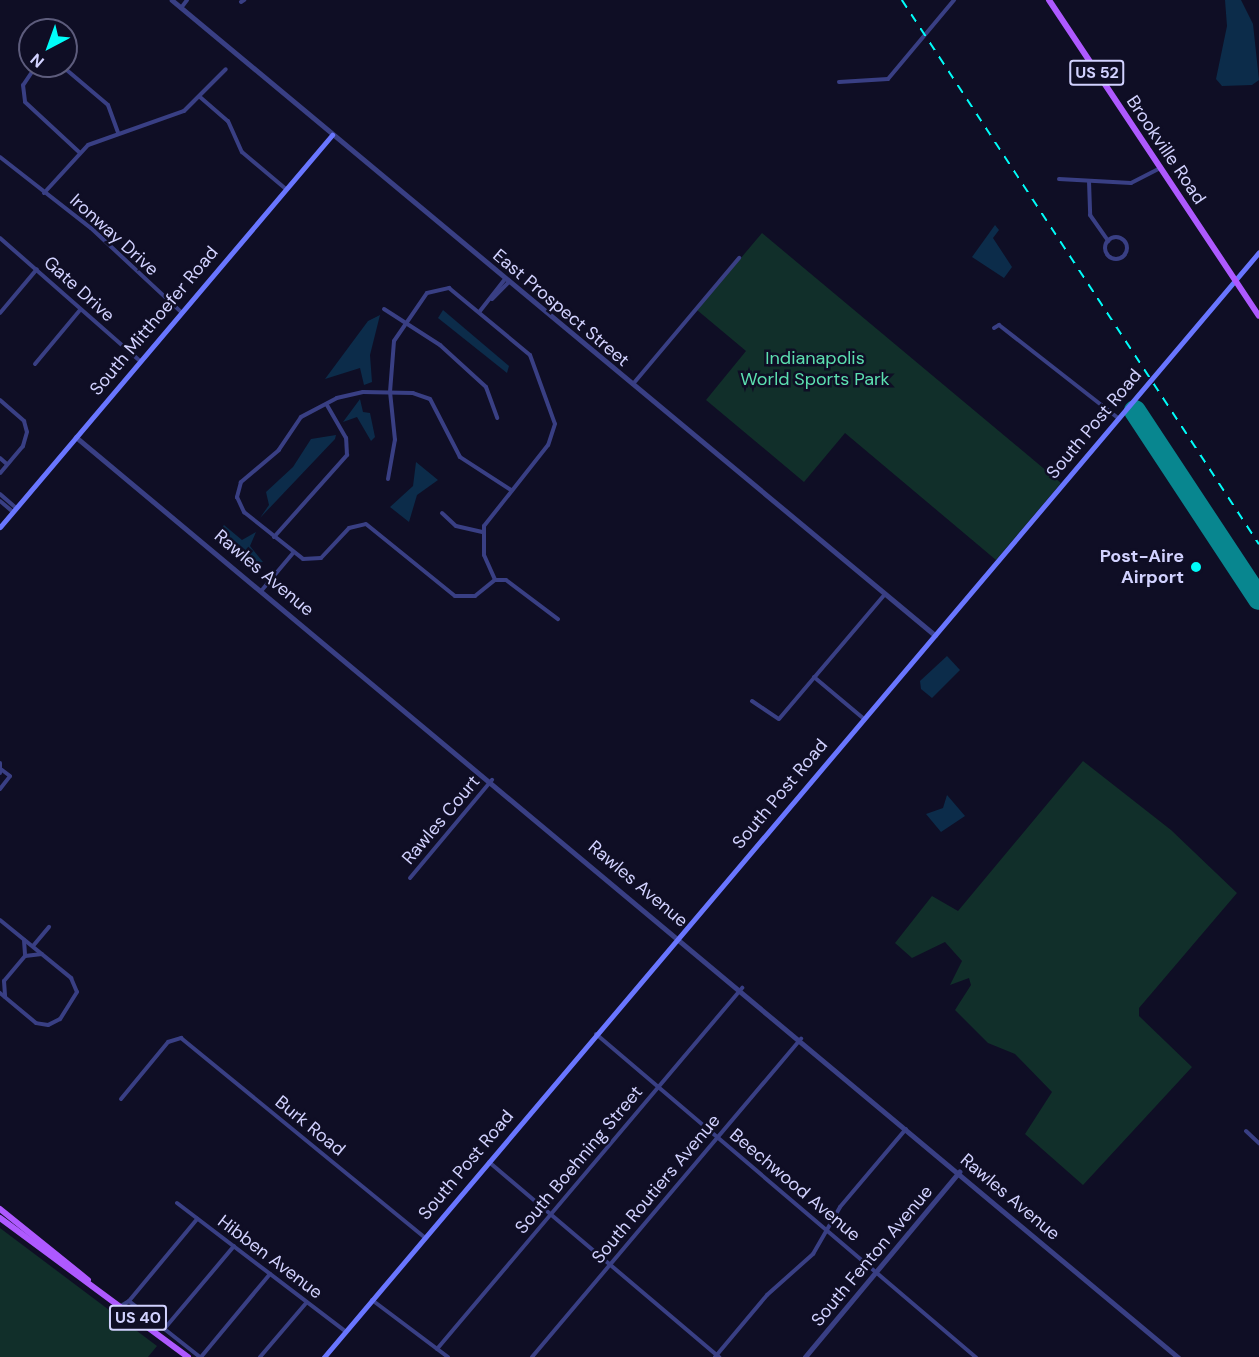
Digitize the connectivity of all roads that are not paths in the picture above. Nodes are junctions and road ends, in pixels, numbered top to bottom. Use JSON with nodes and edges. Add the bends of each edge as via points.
{"nodes":[{"id":1,"x":172,"y":0,"type":"edge"},
{"id":2,"x":188,"y":0,"type":"edge"},
{"id":3,"x":954,"y":0,"type":"edge"},
{"id":4,"x":1049,"y":0,"type":"edge"},
{"id":5,"x":181,"y":8,"type":"junction"},
{"id":6,"x":226,"y":69,"type":"dead end"},
{"id":7,"x":28,"y":78,"type":"edge"},
{"id":8,"x":76,"y":78,"type":"edge"},
{"id":9,"x":839,"y":82,"type":"dead end"},
{"id":10,"x":200,"y":97,"type":"junction"},
{"id":11,"x":118,"y":132,"type":"junction"},
{"id":12,"x":332,"y":135,"type":"junction"},
{"id":13,"x":79,"y":152,"type":"junction"},
{"id":14,"x":0,"y":157,"type":"edge"},
{"id":15,"x":1161,"y":168,"type":"junction"},
{"id":16,"x":1059,"y":179,"type":"dead end"},
{"id":17,"x":1089,"y":181,"type":"junction"},
{"id":18,"x":286,"y":189,"type":"junction"},
{"id":19,"x":44,"y":193,"type":"junction"},
{"id":20,"x":0,"y":238,"type":"edge"},
{"id":21,"x":1108,"y":241,"type":"junction"},
{"id":22,"x":1259,"y":252,"type":"edge"},
{"id":23,"x":739,"y":258,"type":"dead end"},
{"id":24,"x":37,"y":269,"type":"junction"},
{"id":25,"x":1235,"y":280,"type":"junction"},
{"id":26,"x":507,"y":281,"type":"junction"},
{"id":27,"x":384,"y":309,"type":"dead end"},
{"id":28,"x":81,"y":310,"type":"junction"},
{"id":29,"x":480,"y":311,"type":"junction"},
{"id":30,"x":181,"y":312,"type":"junction"},
{"id":31,"x":0,"y":313,"type":"edge"},
{"id":32,"x":1259,"y":316,"type":"edge"},
{"id":33,"x":404,"y":321,"type":"junction"},
{"id":34,"x":994,"y":327,"type":"dead end"},
{"id":35,"x":141,"y":360,"type":"junction"},
{"id":36,"x":35,"y":364,"type":"dead end"},
{"id":37,"x":632,"y":385,"type":"junction"},
{"id":38,"x":390,"y":392,"type":"junction"},
{"id":39,"x":0,"y":400,"type":"edge"},
{"id":40,"x":326,"y":403,"type":"junction"},
{"id":41,"x":497,"y":418,"type":"dead end"},
{"id":42,"x":1118,"y":418,"type":"junction"},
{"id":43,"x":76,"y":437,"type":"junction"},
{"id":44,"x":0,"y":458,"type":"edge"},
{"id":45,"x":7,"y":464,"type":"junction"},
{"id":46,"x":0,"y":473,"type":"edge"},
{"id":47,"x":387,"y":479,"type":"dead end"},
{"id":48,"x":511,"y":490,"type":"junction"},
{"id":49,"x":0,"y":494,"type":"edge"},
{"id":50,"x":0,"y":501,"type":"edge"},
{"id":51,"x":15,"y":510,"type":"junction"},
{"id":52,"x":442,"y":513,"type":"dead end"},
{"id":53,"x":0,"y":527,"type":"edge"},
{"id":54,"x":482,"y":532,"type":"junction"},
{"id":55,"x":274,"y":537,"type":"junction"},
{"id":56,"x":293,"y":553,"type":"junction"},
{"id":57,"x":495,"y":580,"type":"junction"},
{"id":58,"x":262,"y":590,"type":"junction"},
{"id":59,"x":885,"y":594,"type":"junction"},
{"id":60,"x":558,"y":619,"type":"dead end"},
{"id":61,"x":935,"y":635,"type":"junction"},
{"id":62,"x":814,"y":677,"type":"junction"},
{"id":63,"x":752,"y":702,"type":"dead end"},
{"id":64,"x":864,"y":719,"type":"junction"},
{"id":65,"x":0,"y":763,"type":"edge"},
{"id":66,"x":1,"y":771,"type":"edge"},
{"id":67,"x":492,"y":780,"type":"junction"},
{"id":68,"x":0,"y":789,"type":"edge"},
{"id":69,"x":410,"y":878,"type":"dead end"},
{"id":70,"x":0,"y":920,"type":"edge"},
{"id":71,"x":49,"y":927,"type":"dead end"},
{"id":72,"x":680,"y":936,"type":"junction"},
{"id":73,"x":23,"y":939,"type":"junction"},
{"id":74,"x":33,"y":946,"type":"junction"},
{"id":75,"x":42,"y":954,"type":"junction"},
{"id":76,"x":25,"y":957,"type":"junction"},
{"id":77,"x":2,"y":982,"type":"edge"},
{"id":78,"x":742,"y":988,"type":"junction"},
{"id":79,"x":0,"y":993,"type":"edge"},
{"id":80,"x":5,"y":997,"type":"junction"},
{"id":81,"x":596,"y":1034,"type":"junction"},
{"id":82,"x":801,"y":1039,"type":"junction"},
{"id":83,"x":658,"y":1087,"type":"junction"},
{"id":84,"x":121,"y":1099,"type":"dead end"},
{"id":85,"x":907,"y":1128,"type":"junction"},
{"id":86,"x":1246,"y":1131,"type":"dead end"},
{"id":87,"x":718,"y":1138,"type":"junction"},
{"id":88,"x":1259,"y":1143,"type":"edge"},
{"id":89,"x":489,"y":1162,"type":"junction"},
{"id":90,"x":959,"y":1172,"type":"junction"},
{"id":91,"x":177,"y":1203,"type":"dead end"},
{"id":92,"x":0,"y":1209,"type":"edge"},
{"id":93,"x":550,"y":1214,"type":"junction"},
{"id":94,"x":0,"y":1218,"type":"edge"},
{"id":95,"x":197,"y":1218,"type":"junction"},
{"id":96,"x":827,"y":1230,"type":"junction"},
{"id":97,"x":424,"y":1238,"type":"junction"},
{"id":98,"x":234,"y":1246,"type":"junction"},
{"id":99,"x":610,"y":1264,"type":"junction"},
{"id":100,"x":876,"y":1272,"type":"junction"},
{"id":101,"x":270,"y":1274,"type":"junction"},
{"id":102,"x":88,"y":1280,"type":"junction"},
{"id":103,"x":372,"y":1300,"type":"junction"},
{"id":104,"x":129,"y":1301,"type":"junction"},
{"id":105,"x":307,"y":1302,"type":"junction"},
{"id":106,"x":122,"y":1306,"type":"junction"},
{"id":107,"x":165,"y":1328,"type":"junction"},
{"id":108,"x":345,"y":1331,"type":"junction"},
{"id":109,"x":437,"y":1349,"type":"junction"},
{"id":110,"x":717,"y":1356,"type":"edge"},
{"id":111,"x":188,"y":1357,"type":"edge"},
{"id":112,"x":201,"y":1357,"type":"edge"},
{"id":113,"x":260,"y":1357,"type":"edge"},
{"id":114,"x":324,"y":1357,"type":"edge"},
{"id":115,"x":448,"y":1357,"type":"edge"},
{"id":116,"x":532,"y":1357,"type":"edge"},
{"id":117,"x":805,"y":1357,"type":"edge"},
{"id":118,"x":976,"y":1357,"type":"edge"},
{"id":119,"x":1178,"y":1357,"type":"edge"}],
"edges":[{"from":1,"to":5,"type":"street","name":"East Prospect Street"},
{"from":2,"to":5,"type":"street"},
{"from":3,"to":9,"type":"street","via":[[888,79]]},
{"from":4,"to":15,"type":"main road","name":"Brookville Road","number":"US 52"},
{"from":5,"to":12,"type":"street","name":"East Prospect Street"},
{"from":6,"to":10,"type":"street"},
{"from":7,"to":13,"type":"street","via":[[23,85],[25,102]]},
{"from":8,"to":11,"type":"street","via":[[108,105]]},
{"from":10,"to":11,"type":"street","via":[[177,114]]},
{"from":10,"to":18,"type":"street","via":[[228,121],[242,152]]},
{"from":11,"to":13,"type":"street"},
{"from":12,"to":18,"type":"main road","name":"South Mitthoefer Road"},
{"from":12,"to":26,"type":"street","name":"East Prospect Street"},
{"from":13,"to":19,"type":"street"},
{"from":14,"to":19,"type":"street","name":"Ironway Drive"},
{"from":15,"to":17,"type":"street","via":[[1131,183]]},
{"from":15,"to":25,"type":"main road","name":"Brookville Road","number":"US 52"},
{"from":16,"to":17,"type":"street"},
{"from":17,"to":21,"type":"street","via":[[1090,215]]},
{"from":18,"to":30,"type":"main road","name":"South Mitthoefer Road"},
{"from":19,"to":30,"type":"street","name":"Ironway Drive"},
{"from":20,"to":24,"type":"street","name":"Gate Drive"},
{"from":21,"to":21,"type":"street","via":[[1110,258],[1125,256],[1124,241]]},
{"from":22,"to":25,"type":"main road","name":"South Post Road"},
{"from":23,"to":37,"type":"street"},
{"from":24,"to":28,"type":"street","name":"Gate Drive"},
{"from":24,"to":31,"type":"street"},
{"from":25,"to":32,"type":"main road","name":"Brookville Road","number":"US 52"},
{"from":25,"to":42,"type":"main road","name":"South Post Road"},
{"from":26,"to":29,"type":"street"},
{"from":26,"to":37,"type":"street","name":"East Prospect Street"},
{"from":27,"to":33,"type":"street"},
{"from":28,"to":35,"type":"street","name":"Gate Drive"},
{"from":28,"to":36,"type":"street"},
{"from":29,"to":33,"type":"street","via":[[444,286],[428,292]]},
{"from":29,"to":48,"type":"street","via":[[530,355],[554,431]]},
{"from":30,"to":35,"type":"main road","name":"South Mitthoefer Road"},
{"from":33,"to":38,"type":"street","via":[[391,355]]},
{"from":33,"to":41,"type":"street","via":[[486,387],[496,403]]},
{"from":34,"to":42,"type":"street","via":[[999,325]]},
{"from":35,"to":43,"type":"main road","name":"South Mitthoefer Road"},
{"from":37,"to":59,"type":"street","name":"East Prospect Street"},
{"from":38,"to":40,"type":"street","via":[[351,393]]},
{"from":38,"to":47,"type":"street","via":[[395,440]]},
{"from":38,"to":48,"type":"street","via":[[430,399],[460,457]]},
{"from":39,"to":45,"type":"street","via":[[24,421],[27,432]]},
{"from":40,"to":55,"type":"street","via":[[346,438],[347,455]]},
{"from":40,"to":55,"type":"street","via":[[300,418],[279,450],[242,482],[237,497],[242,510]]},
{"from":42,"to":61,"type":"main road","name":"South Post Road"},
{"from":43,"to":51,"type":"main road","name":"South Mitthoefer Road"},
{"from":43,"to":58,"type":"street","name":"Rawles Avenue"},
{"from":44,"to":45,"type":"street"},
{"from":45,"to":46,"type":"street"},
{"from":48,"to":54,"type":"street"},
{"from":49,"to":51,"type":"street"},
{"from":50,"to":51,"type":"street"},
{"from":51,"to":53,"type":"main road","name":"South Mitthoefer Road"},
{"from":52,"to":54,"type":"street","via":[[456,526]]},
{"from":54,"to":57,"type":"street","via":[[483,555]]},
{"from":55,"to":56,"type":"street"},
{"from":56,"to":57,"type":"street","via":[[318,559],[349,528],[366,524],[457,596],[474,596]]},
{"from":56,"to":58,"type":"street"},
{"from":57,"to":60,"type":"street","via":[[513,582]]},
{"from":58,"to":67,"type":"street","name":"Rawles Avenue"},
{"from":59,"to":61,"type":"street","name":"East Prospect Street"},
{"from":59,"to":62,"type":"street"},
{"from":61,"to":64,"type":"main road","name":"South Post Road"},
{"from":62,"to":63,"type":"street","via":[[776,721]]},
{"from":62,"to":64,"type":"street"},
{"from":64,"to":72,"type":"main road","name":"South Post Road"},
{"from":65,"to":66,"type":"street"},
{"from":66,"to":68,"type":"street","via":[[9,779]]},
{"from":67,"to":69,"type":"street","name":"Rawles Court"},
{"from":67,"to":72,"type":"street","name":"Rawles Avenue"},
{"from":70,"to":73,"type":"street"},
{"from":71,"to":74,"type":"street"},
{"from":72,"to":78,"type":"street","name":"Rawles Avenue"},
{"from":72,"to":81,"type":"main road","name":"South Post Road"},
{"from":73,"to":74,"type":"street"},
{"from":73,"to":76,"type":"street"},
{"from":74,"to":75,"type":"street"},
{"from":75,"to":76,"type":"street"},
{"from":75,"to":80,"type":"street","via":[[76,986],[66,1011],[55,1022],[41,1025]]},
{"from":76,"to":77,"type":"street"},
{"from":77,"to":80,"type":"street"},
{"from":78,"to":82,"type":"street","name":"Rawles Avenue"},
{"from":78,"to":83,"type":"street","name":"South Boehning Street"},
{"from":79,"to":80,"type":"street"},
{"from":81,"to":83,"type":"street","name":"Beechwood Avenue"},
{"from":81,"to":89,"type":"main road","name":"South Post Road"},
{"from":82,"to":85,"type":"street","name":"Rawles Avenue"},
{"from":82,"to":87,"type":"street","name":"South Routiers Avenue"},
{"from":83,"to":87,"type":"street","name":"Beechwood Avenue"},
{"from":83,"to":93,"type":"street","name":"South Boehning Street"},
{"from":84,"to":97,"type":"street","name":"Burk Road","via":[[178,1038]]},
{"from":85,"to":90,"type":"street","name":"Rawles Avenue"},
{"from":85,"to":96,"type":"street"},
{"from":86,"to":88,"type":"street"},
{"from":87,"to":96,"type":"street","name":"Beechwood Avenue"},
{"from":87,"to":99,"type":"street","name":"South Routiers Avenue"},
{"from":89,"to":93,"type":"street"},
{"from":89,"to":97,"type":"main road","name":"South Post Road"},
{"from":90,"to":100,"type":"street","name":"South Fenton Avenue"},
{"from":90,"to":119,"type":"street","name":"Rawles Avenue"},
{"from":91,"to":95,"type":"street","name":"Hibben Avenue"},
{"from":92,"to":102,"type":"main road","number":"US 40"},
{"from":93,"to":99,"type":"street"},
{"from":93,"to":109,"type":"street","name":"South Boehning Street"},
{"from":94,"to":102,"type":"main road","number":"US 40"},
{"from":95,"to":98,"type":"street","name":"Hibben Avenue"},
{"from":95,"to":104,"type":"street"},
{"from":96,"to":100,"type":"street","name":"Beechwood Avenue"},
{"from":96,"to":110,"type":"street","via":[[813,1254],[765,1297]]},
{"from":97,"to":103,"type":"main road","name":"South Post Road"},
{"from":98,"to":101,"type":"street","name":"Hibben Avenue"},
{"from":98,"to":107,"type":"street"},
{"from":99,"to":110,"type":"street"},
{"from":99,"to":116,"type":"street","name":"South Routiers Avenue"},
{"from":100,"to":117,"type":"street","name":"South Fenton Avenue"},
{"from":100,"to":118,"type":"street","name":"Beechwood Avenue"},
{"from":101,"to":105,"type":"street","name":"Hibben Avenue"},
{"from":101,"to":112,"type":"street"},
{"from":102,"to":106,"type":"main road","number":"US 40"},
{"from":103,"to":108,"type":"main road","name":"South Post Road"},
{"from":103,"to":109,"type":"street"},
{"from":104,"to":106,"type":"street"},
{"from":104,"to":107,"type":"street"},
{"from":105,"to":108,"type":"street","name":"Hibben Avenue"},
{"from":105,"to":113,"type":"street"},
{"from":106,"to":111,"type":"main road","number":"US 40"},
{"from":107,"to":112,"type":"street"},
{"from":108,"to":114,"type":"main road","name":"South Post Road"},
{"from":109,"to":115,"type":"street"}]}
